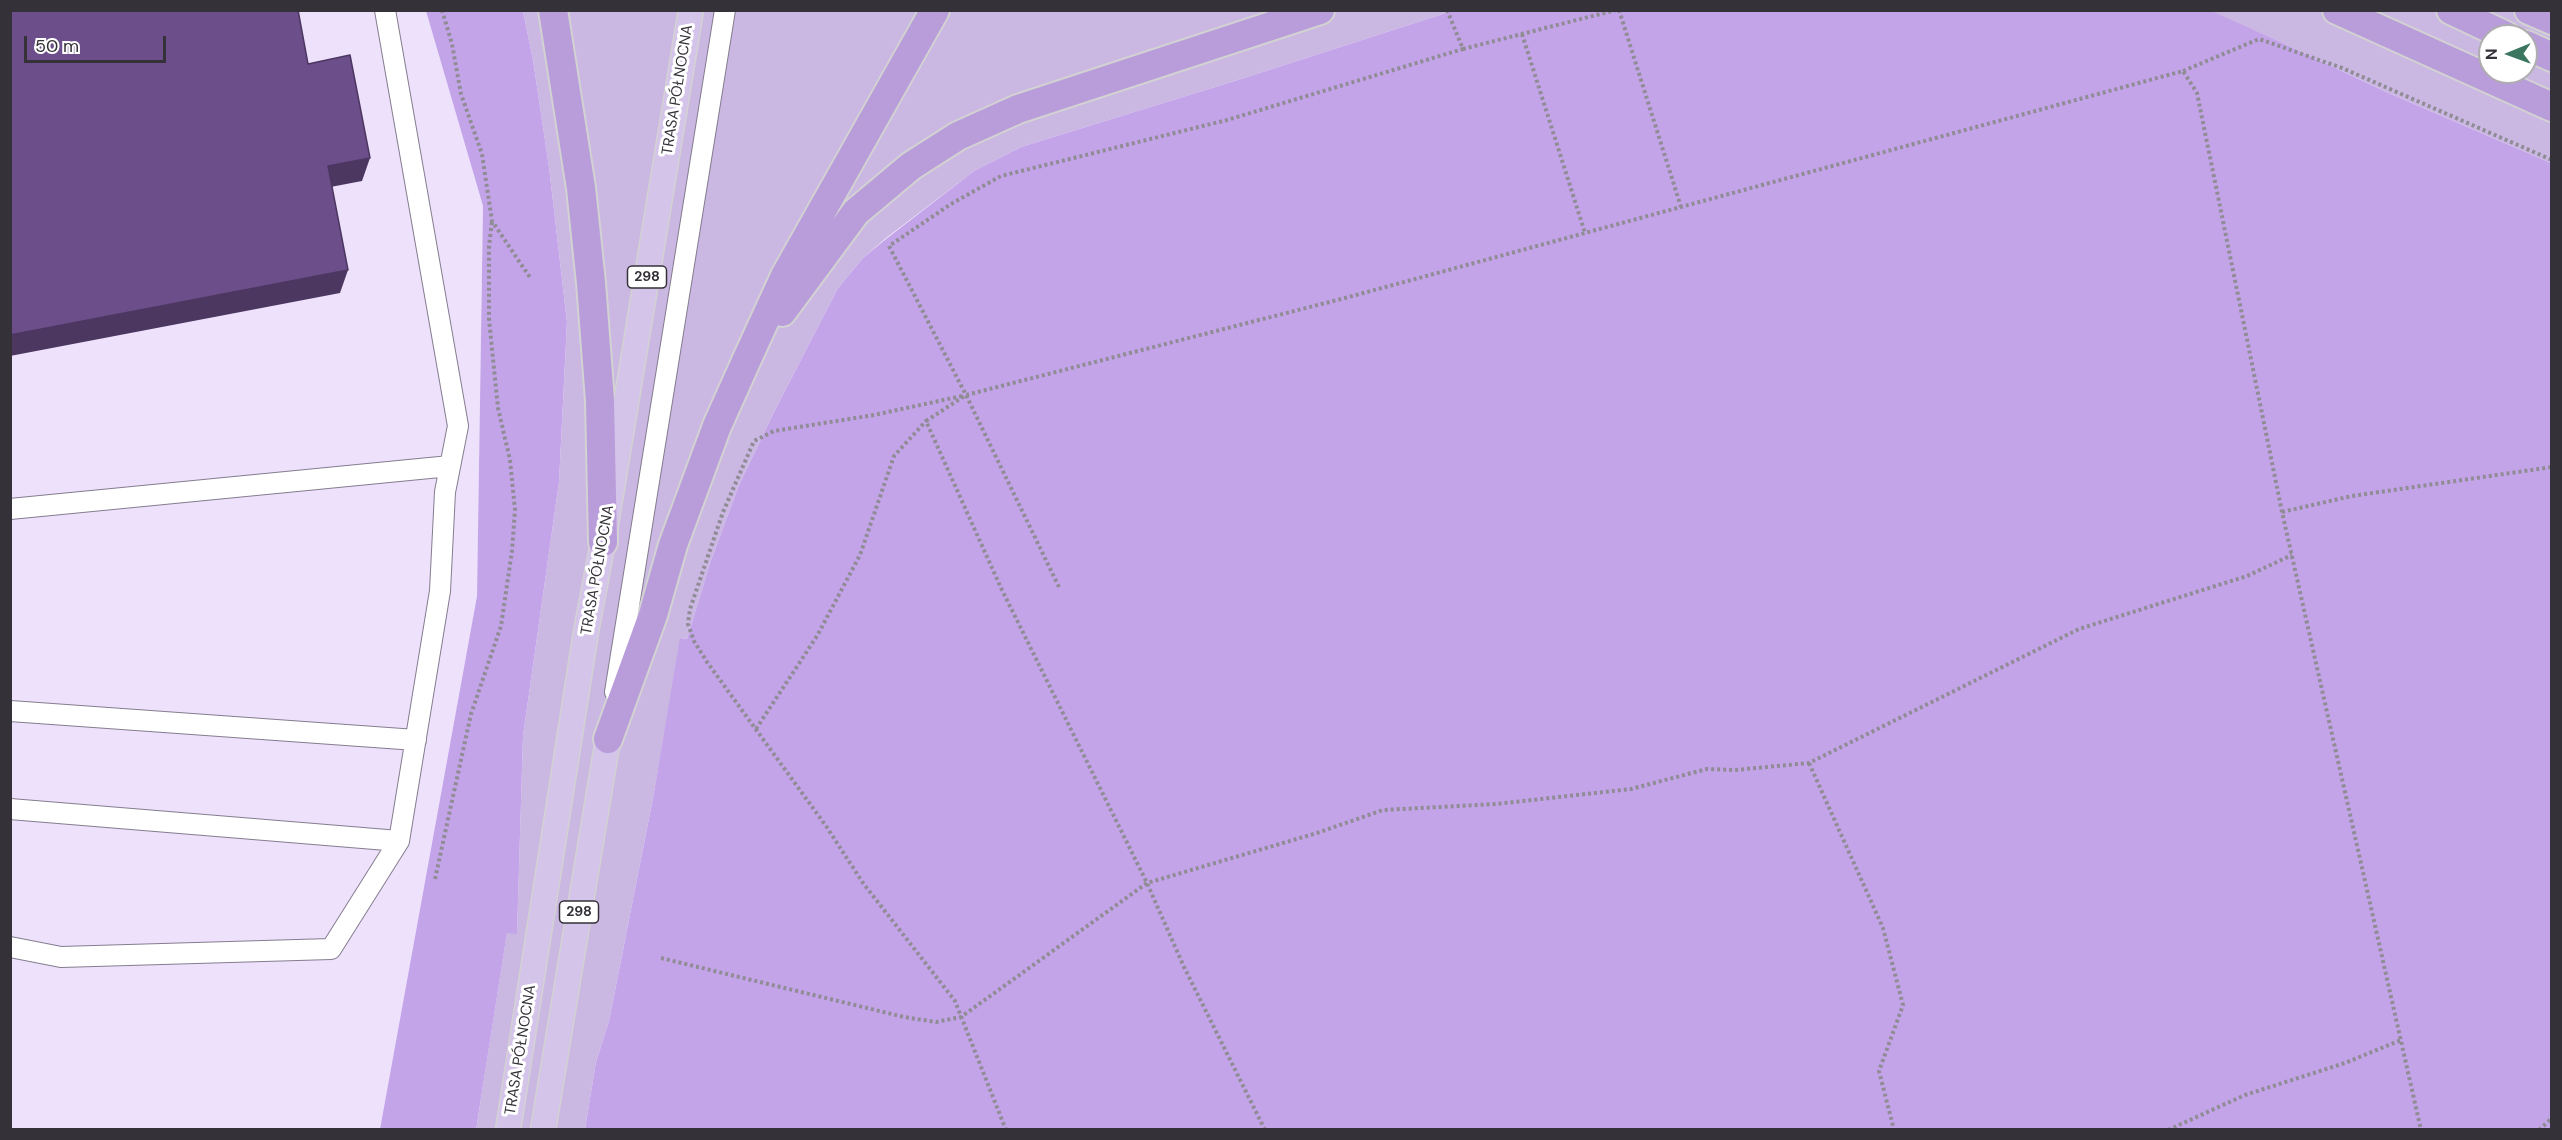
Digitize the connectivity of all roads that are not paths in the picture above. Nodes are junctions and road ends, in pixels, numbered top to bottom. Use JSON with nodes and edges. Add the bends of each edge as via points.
{"nodes":[{"id":1,"x":385,"y":10,"type":"edge"},
{"id":2,"x":553,"y":10,"type":"edge"},
{"id":3,"x":691,"y":10,"type":"edge"},
{"id":4,"x":725,"y":10,"type":"edge"},
{"id":5,"x":935,"y":10,"type":"edge"},
{"id":6,"x":1320,"y":10,"type":"edge"},
{"id":7,"x":2337,"y":10,"type":"edge"},
{"id":8,"x":2451,"y":10,"type":"edge"},
{"id":9,"x":2529,"y":10,"type":"edge"},
{"id":10,"x":2552,"y":20,"type":"edge"},
{"id":11,"x":2481,"y":24,"type":"edge"},
{"id":12,"x":2538,"y":51,"type":"edge"},
{"id":13,"x":2552,"y":57,"type":"edge"},
{"id":14,"x":2552,"y":107,"type":"edge"},
{"id":15,"x":747,"y":359,"type":"junction"},
{"id":16,"x":450,"y":466,"type":"junction"},
{"id":17,"x":10,"y":509,"type":"edge"},
{"id":18,"x":603,"y":543,"type":"junction"},
{"id":19,"x":10,"y":711,"type":"edge"},
{"id":20,"x":608,"y":739,"type":"junction"},
{"id":21,"x":416,"y":740,"type":"junction"},
{"id":22,"x":10,"y":809,"type":"edge"},
{"id":23,"x":399,"y":841,"type":"junction"},
{"id":24,"x":10,"y":947,"type":"edge"},
{"id":25,"x":508,"y":1130,"type":"edge"},
{"id":26,"x":543,"y":1130,"type":"edge"}],
"edges":[{"from":1,"to":16,"type":"street","via":[[459,426]]},
{"from":2,"to":18,"type":"highway","via":[[581,188],[591,283],[600,401]]},
{"from":3,"to":18,"type":"main road","name":"TRASA PÓŁNOCNA","number":"298"},
{"from":4,"to":20,"type":"street"},
{"from":5,"to":15,"type":"highway","via":[[785,276]]},
{"from":6,"to":15,"type":"highway","via":[[1018,109],[958,136],[911,166],[856,212]]},
{"from":7,"to":14,"type":"highway"},
{"from":8,"to":11,"type":"highway"},
{"from":9,"to":10,"type":"highway"},
{"from":12,"to":13,"type":"highway"},
{"from":15,"to":20,"type":"highway","via":[[717,426],[673,545],[653,615]]},
{"from":16,"to":17,"type":"street"},
{"from":16,"to":21,"type":"street","via":[[440,591]]},
{"from":18,"to":25,"type":"main road","name":"TRASA PÓŁNOCNA","number":"298"},
{"from":19,"to":21,"type":"street"},
{"from":20,"to":26,"type":"main road","number":"298"},
{"from":21,"to":23,"type":"street"},
{"from":22,"to":23,"type":"street"},
{"from":23,"to":24,"type":"street","via":[[331,949],[61,957]]}]}
